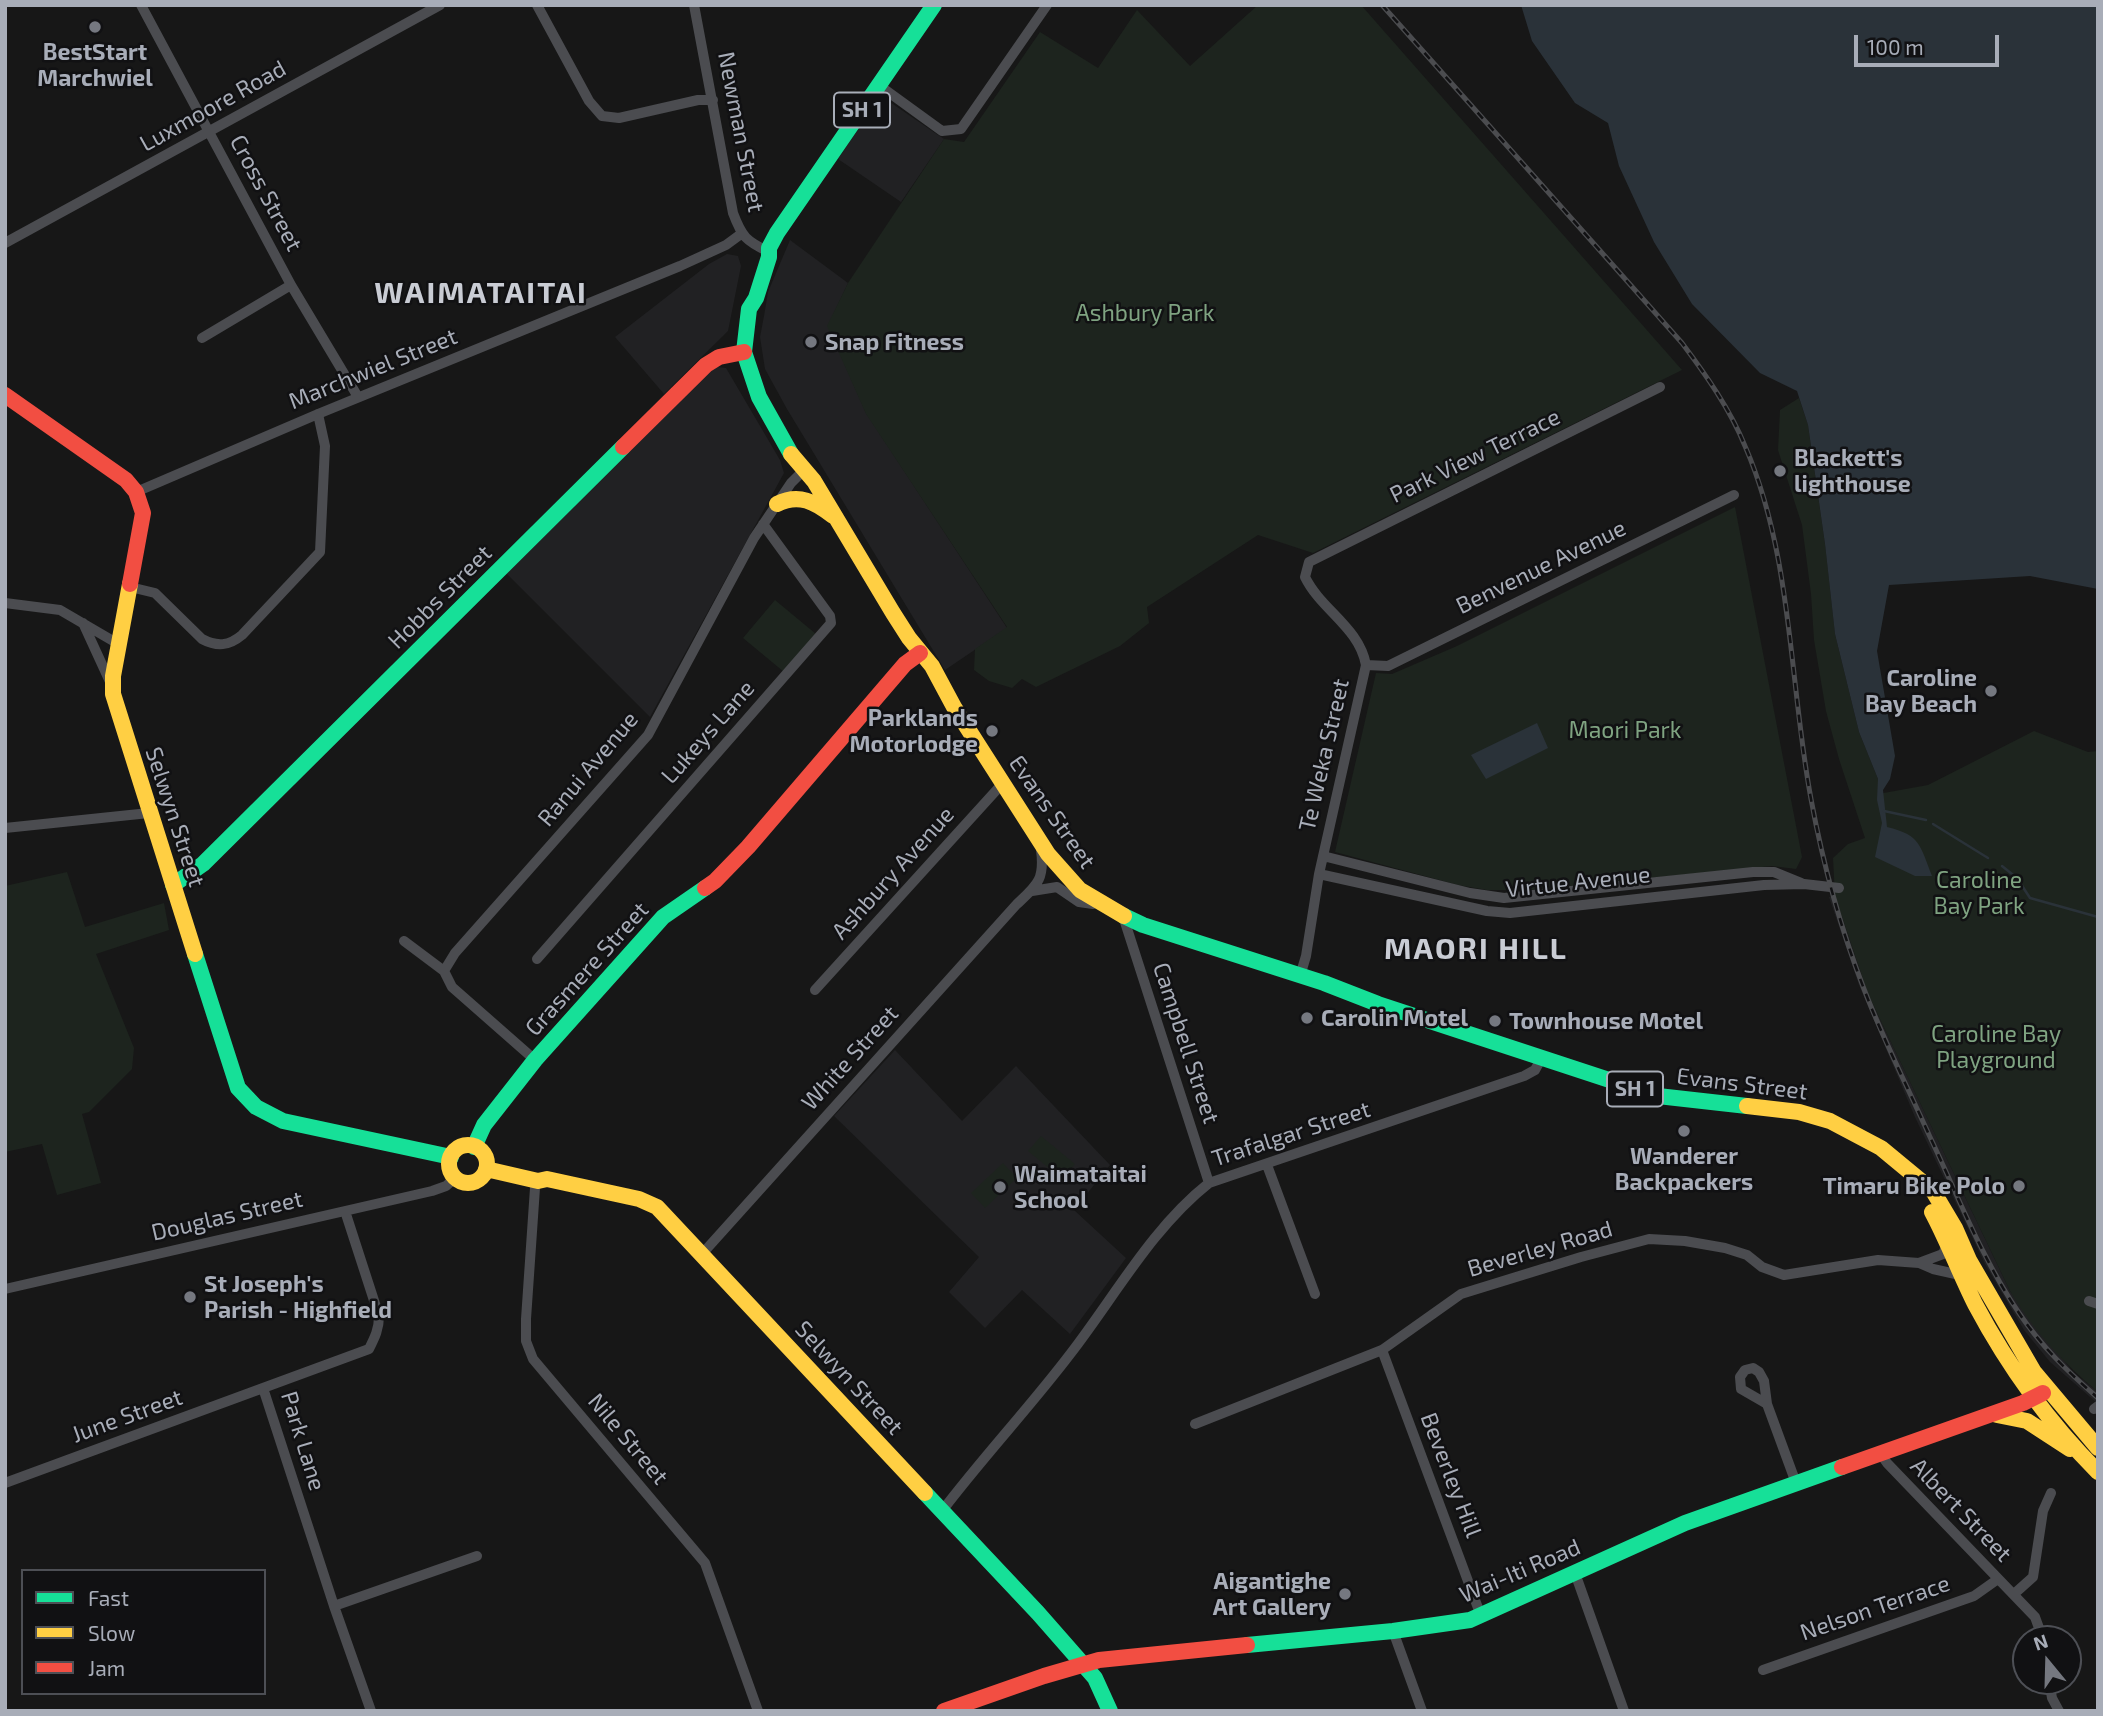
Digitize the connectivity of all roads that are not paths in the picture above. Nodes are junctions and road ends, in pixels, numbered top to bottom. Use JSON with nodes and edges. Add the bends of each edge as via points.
{"nodes":[{"id":1,"x":141,"y":5,"type":"edge"},
{"id":2,"x":440,"y":5,"type":"edge"},
{"id":3,"x":537,"y":5,"type":"edge"},
{"id":4,"x":694,"y":5,"type":"edge"},
{"id":5,"x":934,"y":5,"type":"edge"},
{"id":6,"x":1047,"y":5,"type":"edge"},
{"id":7,"x":880,"y":86,"type":"junction"},
{"id":8,"x":713,"y":100,"type":"junction"},
{"id":9,"x":210,"y":131,"type":"junction"},
{"id":10,"x":741,"y":234,"type":"junction"},
{"id":11,"x":5,"y":243,"type":"edge"},
{"id":12,"x":769,"y":252,"type":"junction"},
{"id":13,"x":291,"y":285,"type":"junction"},
{"id":14,"x":202,"y":338,"type":"dead end"},
{"id":15,"x":744,"y":352,"type":"junction"},
{"id":16,"x":1660,"y":387,"type":"dead end"},
{"id":17,"x":5,"y":395,"type":"edge"},
{"id":18,"x":358,"y":397,"type":"junction"},
{"id":19,"x":318,"y":414,"type":"junction"},
{"id":20,"x":804,"y":470,"type":"junction"},
{"id":21,"x":136,"y":492,"type":"junction"},
{"id":22,"x":1734,"y":495,"type":"dead end"},
{"id":23,"x":777,"y":504,"type":"junction"},
{"id":24,"x":836,"y":519,"type":"junction"},
{"id":25,"x":763,"y":524,"type":"junction"},
{"id":26,"x":1309,"y":562,"type":"joint"},
{"id":27,"x":130,"y":587,"type":"junction"},
{"id":28,"x":5,"y":603,"type":"edge"},
{"id":29,"x":83,"y":623,"type":"junction"},
{"id":30,"x":120,"y":646,"type":"junction"},
{"id":31,"x":920,"y":653,"type":"junction"},
{"id":32,"x":1366,"y":665,"type":"junction"},
{"id":33,"x":112,"y":686,"type":"junction"},
{"id":34,"x":1002,"y":784,"type":"junction"},
{"id":35,"x":149,"y":813,"type":"junction"},
{"id":36,"x":5,"y":828,"type":"edge"},
{"id":37,"x":1039,"y":841,"type":"junction"},
{"id":38,"x":1323,"y":856,"type":"junction"},
{"id":39,"x":1319,"y":874,"type":"junction"},
{"id":40,"x":1804,"y":884,"type":"junction"},
{"id":41,"x":173,"y":886,"type":"junction"},
{"id":42,"x":1839,"y":888,"type":"dead end"},
{"id":43,"x":1031,"y":891,"type":"junction"},
{"id":44,"x":1104,"y":906,"type":"junction"},
{"id":45,"x":1123,"y":916,"type":"junction"},
{"id":46,"x":404,"y":941,"type":"dead end"},
{"id":47,"x":537,"y":959,"type":"dead end"},
{"id":48,"x":444,"y":971,"type":"junction"},
{"id":49,"x":1300,"y":976,"type":"junction"},
{"id":50,"x":815,"y":990,"type":"dead end"},
{"id":51,"x":1541,"y":1059,"type":"junction"},
{"id":52,"x":535,"y":1060,"type":"junction"},
{"id":53,"x":451,"y":1157,"type":"junction"},
{"id":54,"x":482,"y":1158,"type":"junction"},
{"id":55,"x":1267,"y":1165,"type":"junction"},
{"id":56,"x":1906,"y":1169,"type":"junction"},
{"id":57,"x":455,"y":1178,"type":"junction"},
{"id":58,"x":542,"y":1180,"type":"junction"},
{"id":59,"x":1209,"y":1183,"type":"junction"},
{"id":60,"x":345,"y":1210,"type":"junction"},
{"id":61,"x":1947,"y":1243,"type":"junction"},
{"id":62,"x":702,"y":1254,"type":"junction"},
{"id":63,"x":1919,"y":1263,"type":"junction"},
{"id":64,"x":1961,"y":1275,"type":"junction"},
{"id":65,"x":5,"y":1289,"type":"edge"},
{"id":66,"x":1315,"y":1294,"type":"dead end"},
{"id":67,"x":1382,"y":1350,"type":"junction"},
{"id":68,"x":263,"y":1388,"type":"junction"},
{"id":69,"x":2041,"y":1394,"type":"junction"},
{"id":70,"x":1767,"y":1404,"type":"dead end"},
{"id":71,"x":1990,"y":1415,"type":"junction"},
{"id":72,"x":1195,"y":1424,"type":"dead end"},
{"id":73,"x":2098,"y":1448,"type":"edge"},
{"id":74,"x":1880,"y":1453,"type":"junction"},
{"id":75,"x":2083,"y":1458,"type":"junction"},
{"id":76,"x":2098,"y":1472,"type":"edge"},
{"id":77,"x":5,"y":1483,"type":"edge"},
{"id":78,"x":1796,"y":1483,"type":"junction"},
{"id":79,"x":2051,"y":1493,"type":"dead end"},
{"id":80,"x":942,"y":1511,"type":"junction"},
{"id":81,"x":477,"y":1556,"type":"dead end"},
{"id":82,"x":1576,"y":1573,"type":"junction"},
{"id":83,"x":1998,"y":1579,"type":"junction"},
{"id":84,"x":2014,"y":1594,"type":"junction"},
{"id":85,"x":334,"y":1606,"type":"junction"},
{"id":86,"x":1481,"y":1616,"type":"junction"},
{"id":87,"x":2038,"y":1625,"type":"edge"},
{"id":88,"x":1393,"y":1631,"type":"junction"},
{"id":89,"x":1083,"y":1665,"type":"junction"},
{"id":90,"x":1763,"y":1670,"type":"dead end"},
{"id":91,"x":2051,"y":1695,"type":"edge"},
{"id":92,"x":371,"y":1711,"type":"edge"},
{"id":93,"x":758,"y":1711,"type":"edge"},
{"id":94,"x":944,"y":1711,"type":"edge"},
{"id":95,"x":1110,"y":1711,"type":"edge"},
{"id":96,"x":1422,"y":1711,"type":"edge"},
{"id":97,"x":1624,"y":1711,"type":"edge"},
{"id":98,"x":2059,"y":1711,"type":"edge"}],
"edges":[{"from":1,"to":9,"type":"street","name":"Cross Street"},
{"from":2,"to":9,"type":"street","name":"Luxmoore Road"},
{"from":3,"to":8,"type":"street","via":[[589,102],[603,116],[618,118]]},
{"from":4,"to":8,"type":"street","name":"Newman Street"},
{"from":5,"to":7,"type":"main road","name":"Evans Street","number":"SH 1"},
{"from":6,"to":7,"type":"street","via":[[961,129],[942,131]]},
{"from":7,"to":12,"type":"main road","name":"Evans Street","number":"SH 1","via":[[789,214]]},
{"from":8,"to":10,"type":"street","name":"Newman Street","via":[[733,214]]},
{"from":9,"to":11,"type":"street","name":"Luxmoore Road"},
{"from":9,"to":13,"type":"street","name":"Cross Street"},
{"from":10,"to":12,"type":"street","name":"Newman Street"},
{"from":10,"to":18,"type":"street","name":"Marchwiel Street","via":[[680,266]]},
{"from":12,"to":15,"type":"main road","name":"Evans Street","number":"SH 1","via":[[749,309]]},
{"from":13,"to":14,"type":"street"},
{"from":13,"to":18,"type":"street","name":"Cross Street"},
{"from":15,"to":20,"type":"main road","name":"Evans Street","number":"SH 1","via":[[759,397]]},
{"from":15,"to":41,"type":"main road","name":"Hobbs Street","via":[[706,365],[203,864]]},
{"from":16,"to":26,"type":"street","name":"Park View Terrace"},
{"from":17,"to":21,"type":"main road","via":[[126,480]]},
{"from":18,"to":19,"type":"street","name":"Marchwiel Street"},
{"from":19,"to":21,"type":"street","name":"Marchwiel Street"},
{"from":19,"to":27,"type":"street","via":[[326,446],[320,552],[242,635],[227,644],[210,643],[155,593]]},
{"from":20,"to":23,"type":"street","name":"Ranui Avenue"},
{"from":20,"to":24,"type":"main road","name":"Evans Street","number":"SH 1"},
{"from":21,"to":27,"type":"main road","name":"Selwyn Street","via":[[142,513]]},
{"from":22,"to":32,"type":"street","name":"Benvenue Avenue","via":[[1388,666]]},
{"from":23,"to":24,"type":"main road","via":[[801,497]]},
{"from":23,"to":25,"type":"street","name":"Ranui Avenue"},
{"from":24,"to":31,"type":"main road","name":"Evans Street","number":"SH 1"},
{"from":25,"to":47,"type":"street","name":"Lukeys Lane","via":[[831,623]]},
{"from":25,"to":48,"type":"street","name":"Ranui Avenue","via":[[648,735]]},
{"from":26,"to":32,"type":"street","name":"Te Weka Street","via":[[1305,578],[1311,591],[1352,633]]},
{"from":27,"to":30,"type":"main road","name":"Selwyn Street"},
{"from":28,"to":29,"type":"street","via":[[60,610]]},
{"from":29,"to":30,"type":"street"},
{"from":29,"to":33,"type":"street"},
{"from":30,"to":33,"type":"main road","name":"Selwyn Street"},
{"from":31,"to":34,"type":"main road","name":"Evans Street","number":"SH 1"},
{"from":31,"to":52,"type":"main road","name":"Grasmere Street","via":[[905,664],[748,847],[715,881],[663,916]]},
{"from":32,"to":38,"type":"street","name":"Te Weka Street"},
{"from":33,"to":35,"type":"main road","name":"Selwyn Street"},
{"from":34,"to":37,"type":"main road","name":"Evans Street","number":"SH 1"},
{"from":34,"to":50,"type":"street","name":"Ashbury Avenue"},
{"from":35,"to":36,"type":"street"},
{"from":35,"to":41,"type":"main road","name":"Selwyn Street"},
{"from":37,"to":43,"type":"street","name":"White Street","via":[[1043,868]]},
{"from":37,"to":44,"type":"main road","name":"Evans Street","number":"SH 1","via":[[1068,879]]},
{"from":38,"to":39,"type":"street","name":"Te Weka Street"},
{"from":38,"to":40,"type":"street","name":"Virtue Avenue","via":[[1504,898],[1753,872],[1774,872]]},
{"from":39,"to":40,"type":"street","name":"Virtue Avenue","via":[[1510,913]]},
{"from":39,"to":49,"type":"street","name":"Te Weka Street"},
{"from":40,"to":42,"type":"street","name":"Virtue Avenue"},
{"from":41,"to":53,"type":"main road","name":"Selwyn Street","via":[[238,1088],[256,1107],[283,1121]]},
{"from":43,"to":44,"type":"street","via":[[1057,887],[1079,902]]},
{"from":43,"to":62,"type":"street","name":"White Street"},
{"from":44,"to":45,"type":"main road","name":"Evans Street","number":"SH 1"},
{"from":45,"to":49,"type":"main road","name":"Evans Street","number":"SH 1"},
{"from":45,"to":59,"type":"street","name":"Campbell Street"},
{"from":46,"to":48,"type":"street"},
{"from":48,"to":52,"type":"street","via":[[452,987]]},
{"from":49,"to":51,"type":"main road","name":"Evans Street","number":"SH 1"},
{"from":51,"to":55,"type":"street","name":"Trafalgar Street","via":[[1535,1070],[1524,1076]]},
{"from":51,"to":56,"type":"main road","name":"Evans Street","number":"SH 1","via":[[1672,1099],[1814,1116],[1868,1140]]},
{"from":52,"to":54,"type":"main road","name":"Grasmere Street","via":[[484,1125]]},
{"from":53,"to":54,"type":"main road","via":[[463,1146]]},
{"from":53,"to":57,"type":"main road"},
{"from":54,"to":57,"type":"main road","via":[[484,1175],[467,1183]]},
{"from":54,"to":58,"type":"main road","name":"Selwyn Street"},
{"from":55,"to":59,"type":"street","name":"Trafalgar Street"},
{"from":55,"to":66,"type":"street"},
{"from":56,"to":61,"type":"main road","number":"SH 1"},
{"from":56,"to":69,"type":"main road","number":"SH 1","via":[[1933,1191]]},
{"from":57,"to":60,"type":"street","name":"Douglas Street","via":[[432,1191]]},
{"from":58,"to":62,"type":"main road","name":"Selwyn Street","via":[[649,1202]]},
{"from":58,"to":93,"type":"street","name":"Nile Street","via":[[535,1188],[526,1319],[526,1340],[533,1359],[705,1563]]},
{"from":59,"to":80,"type":"street","name":"Trafalgar Street","via":[[1191,1197],[1143,1255],[1071,1354]]},
{"from":60,"to":65,"type":"street","name":"Douglas Street"},
{"from":60,"to":68,"type":"street","name":"Park Lane","via":[[379,1316],[375,1337],[369,1349]]},
{"from":61,"to":63,"type":"street","via":[[1943,1254]]},
{"from":61,"to":64,"type":"main road","number":"SH 1"},
{"from":62,"to":80,"type":"main road","name":"Selwyn Street"},
{"from":63,"to":64,"type":"street","name":"Beverley Road"},
{"from":63,"to":67,"type":"street","name":"Beverley Road","via":[[1878,1260],[1784,1275],[1725,1248],[1649,1239],[1461,1294]]},
{"from":64,"to":69,"type":"main road","number":"SH 1","via":[[1993,1337]]},
{"from":67,"to":72,"type":"street","name":"Beverley Road"},
{"from":67,"to":86,"type":"street","name":"Beverley Hill"},
{"from":68,"to":77,"type":"street","name":"June Street"},
{"from":68,"to":85,"type":"street","name":"Park Lane"},
{"from":69,"to":71,"type":"main road","name":"Wai-Iti Road"},
{"from":69,"to":73,"type":"main road","number":"SH 1"},
{"from":69,"to":75,"type":"main road","number":"SH 1"},
{"from":70,"to":78,"type":"street"},
{"from":71,"to":74,"type":"main road","name":"Wai-Iti Road"},
{"from":71,"to":75,"type":"main road","via":[[2031,1421]]},
{"from":74,"to":78,"type":"main road","name":"Wai-Iti Road"},
{"from":74,"to":83,"type":"street","name":"Albert Street"},
{"from":75,"to":76,"type":"main road","number":"SH 1"},
{"from":78,"to":82,"type":"main road","name":"Wai-Iti Road","via":[[1685,1523]]},
{"from":79,"to":84,"type":"street","via":[[2043,1511],[2033,1577]]},
{"from":80,"to":89,"type":"main road","name":"Selwyn Street"},
{"from":81,"to":85,"type":"street"},
{"from":82,"to":86,"type":"main road","name":"Wai-Iti Road"},
{"from":82,"to":97,"type":"street"},
{"from":83,"to":84,"type":"street","name":"Albert Street"},
{"from":83,"to":90,"type":"street","name":"Nelson Terrace","via":[[1974,1596]]},
{"from":84,"to":87,"type":"street","name":"Albert Street"},
{"from":85,"to":92,"type":"street","name":"Park Lane"},
{"from":86,"to":88,"type":"main road","name":"Wai-Iti Road"},
{"from":88,"to":89,"type":"main road","name":"Wai-Iti Road"},
{"from":88,"to":96,"type":"street"},
{"from":89,"to":94,"type":"main road","name":"Wai-Iti Road"},
{"from":89,"to":95,"type":"main road","name":"Selwyn Street"},
{"from":91,"to":98,"type":"street"}]}
